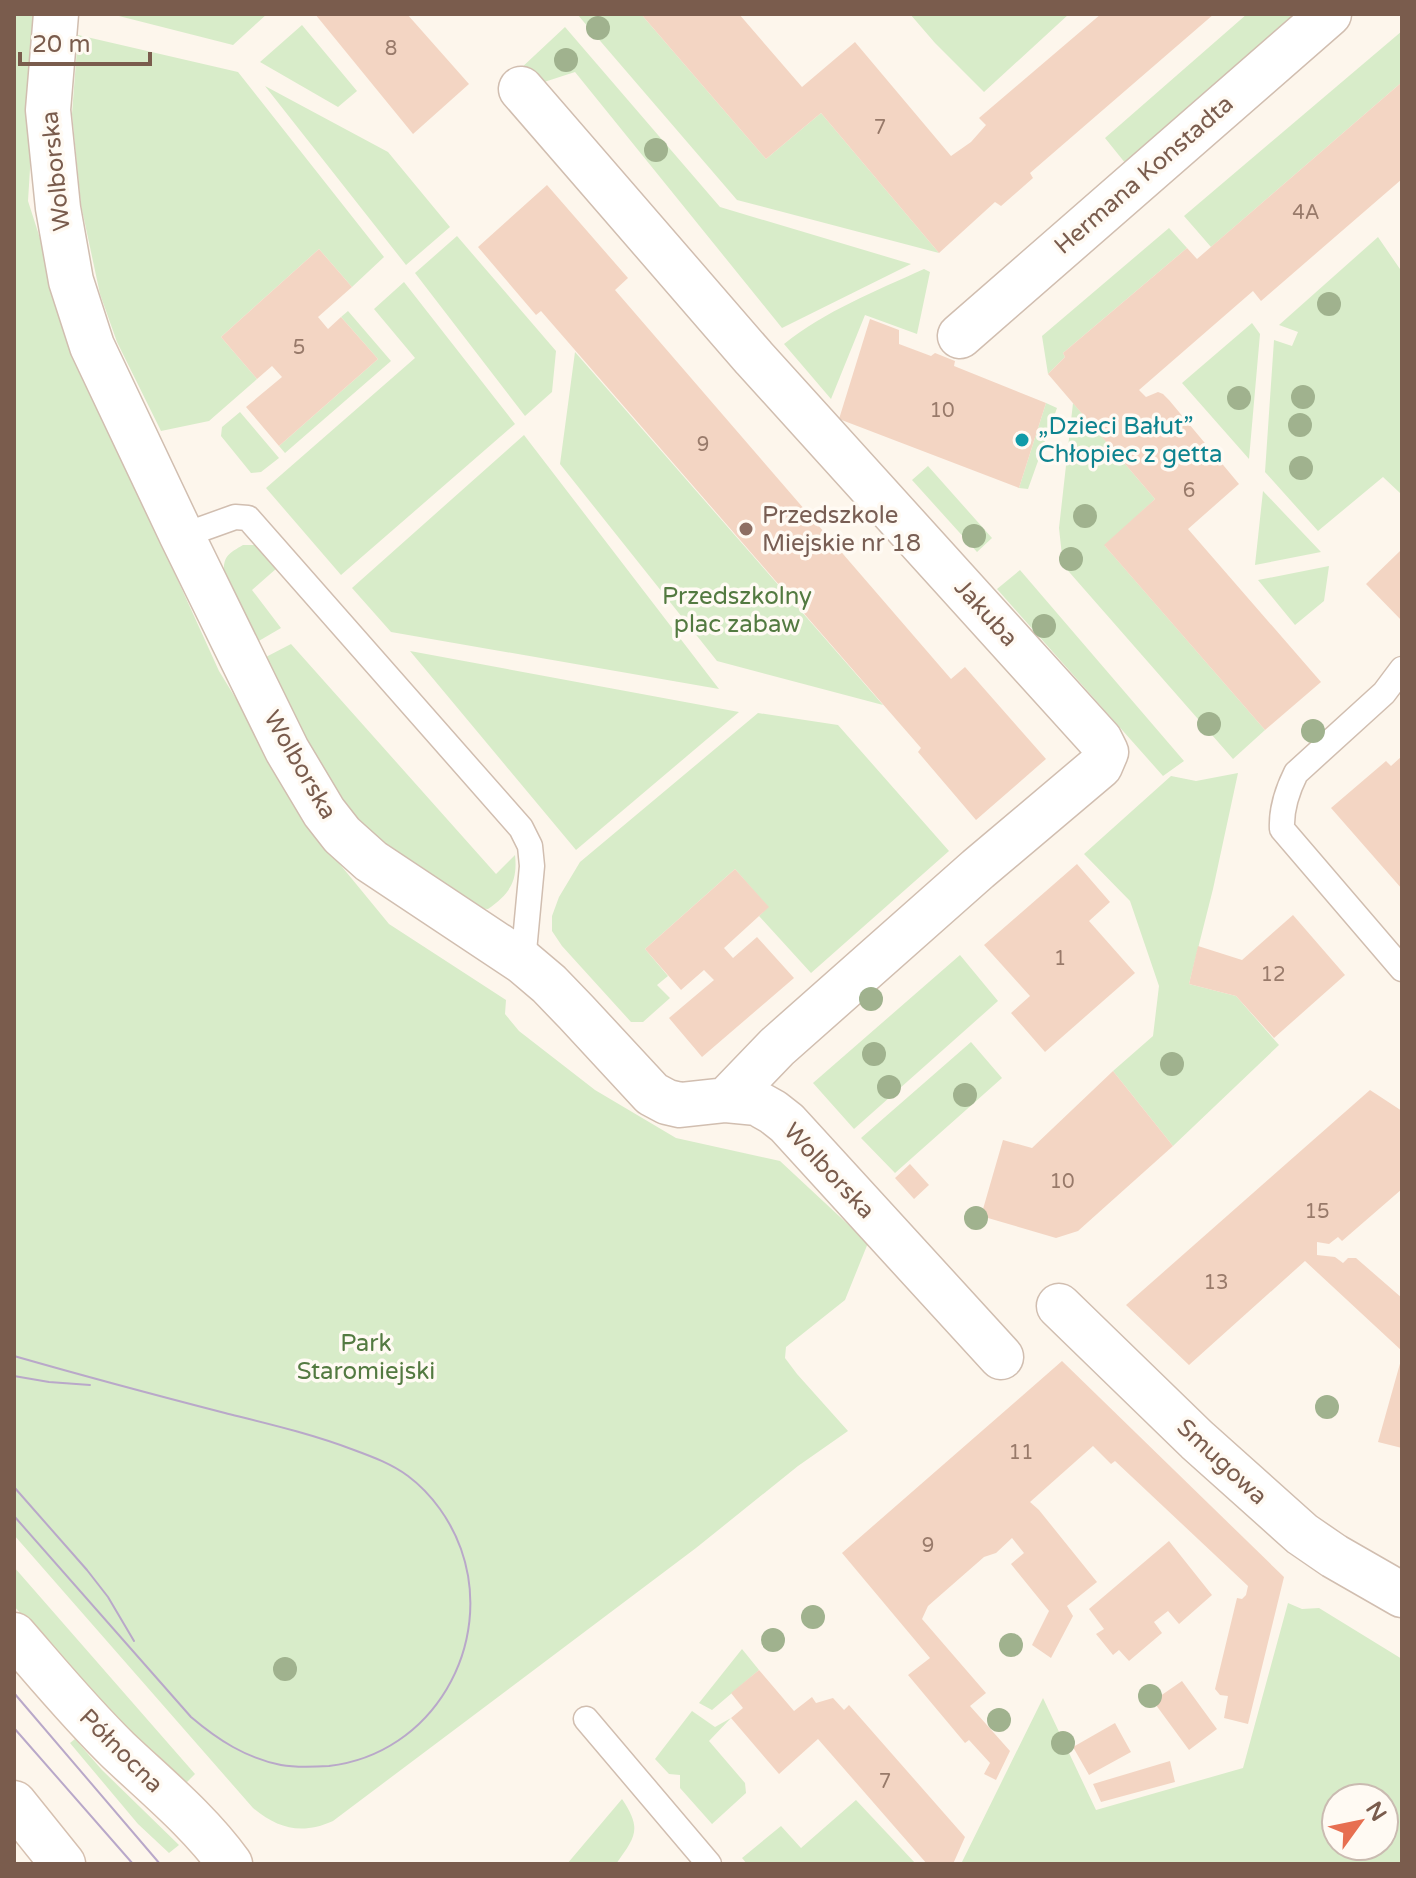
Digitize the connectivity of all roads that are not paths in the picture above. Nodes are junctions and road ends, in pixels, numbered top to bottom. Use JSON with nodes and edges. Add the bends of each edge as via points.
{"nodes":[{"id":1,"x":56,"y":14,"type":"edge"},
{"id":2,"x":1329,"y":14,"type":"edge"},
{"id":3,"x":521,"y":89,"type":"dead end"},
{"id":4,"x":960,"y":336,"type":"dead end"},
{"id":5,"x":182,"y":536,"type":"junction"},
{"id":6,"x":1402,"y":669,"type":"edge"},
{"id":7,"x":523,"y":962,"type":"junction"},
{"id":8,"x":1402,"y":969,"type":"edge"},
{"id":9,"x":726,"y":1100,"type":"junction"},
{"id":10,"x":1059,"y":1306,"type":"dead end"},
{"id":11,"x":1001,"y":1357,"type":"dead end"},
{"id":12,"x":1402,"y":1595,"type":"edge"},
{"id":13,"x":14,"y":1635,"type":"edge"},
{"id":14,"x":586,"y":1719,"type":"dead end"},
{"id":15,"x":14,"y":1803,"type":"edge"},
{"id":16,"x":63,"y":1864,"type":"edge"},
{"id":17,"x":230,"y":1864,"type":"edge"},
{"id":18,"x":709,"y":1864,"type":"edge"}],
"edges":[{"from":1,"to":5,"type":"street","name":"Wolborska","via":[[48,110],[71,281],[92,346]]},
{"from":2,"to":4,"type":"street","name":"Hermana Konstadta"},
{"from":3,"to":9,"type":"street","name":"Jakuba","via":[[1106,752],[1100,766],[777,1047]]},
{"from":5,"to":7,"type":"street","name":"Wolborska","via":[[287,750],[342,835],[371,861]]},
{"from":5,"to":7,"type":"lane","via":[[235,517],[248,518],[521,828],[532,866]]},
{"from":6,"to":8,"type":"lane","via":[[1384,693],[1296,773],[1282,815],[1282,829]]},
{"from":7,"to":9,"type":"street","name":"Wolborska","via":[[652,1094],[680,1105]]},
{"from":9,"to":11,"type":"street","name":"Wolborska","via":[[757,1103],[787,1123]]},
{"from":10,"to":12,"type":"street","name":"Smugowa","via":[[1302,1534]]},
{"from":13,"to":17,"type":"street","name":"Północna","via":[[79,1710]]},
{"from":14,"to":18,"type":"lane"},
{"from":15,"to":16,"type":"street"}]}
